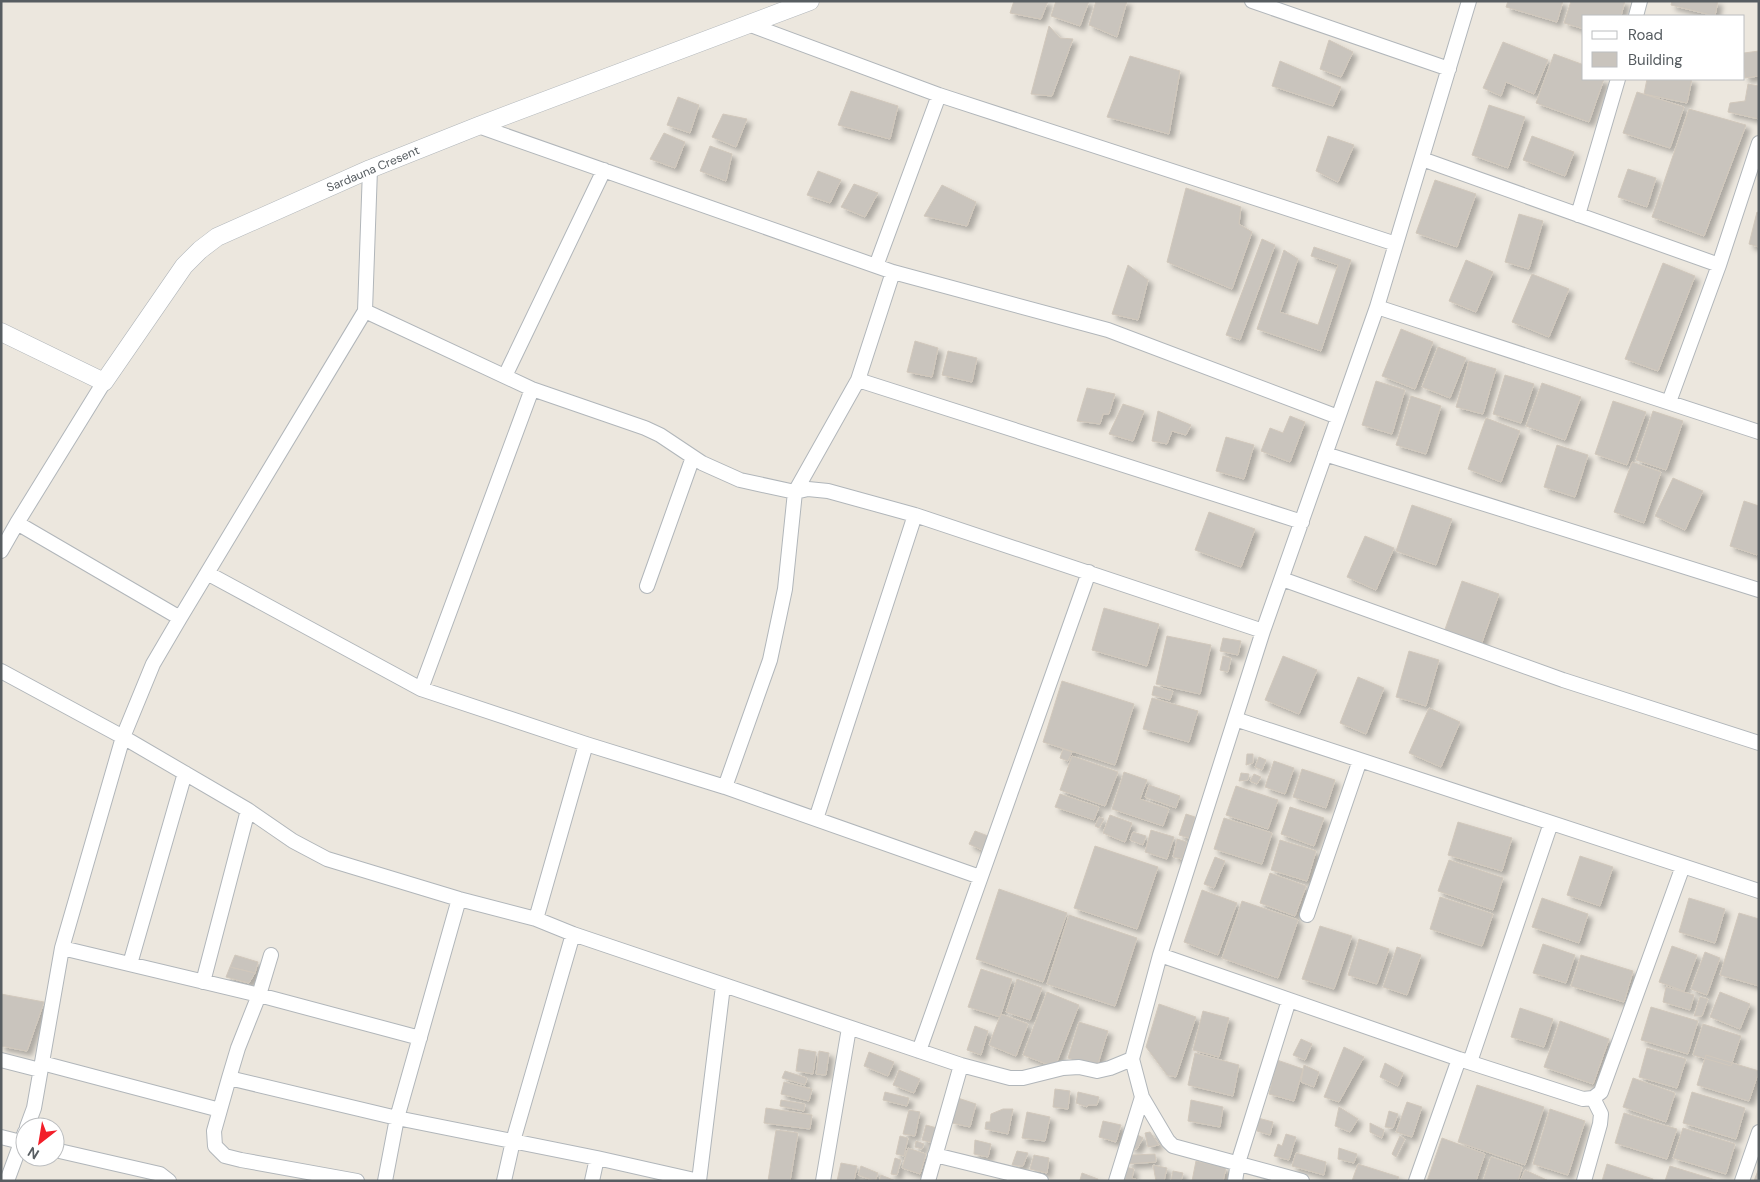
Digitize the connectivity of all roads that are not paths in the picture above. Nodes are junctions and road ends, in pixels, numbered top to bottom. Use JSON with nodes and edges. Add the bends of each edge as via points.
{"nodes":[{"id":1,"x":810,"y":1,"type":"edge"},
{"id":2,"x":1252,"y":1,"type":"edge"},
{"id":3,"x":1469,"y":1,"type":"edge"},
{"id":4,"x":1640,"y":1,"type":"edge"},
{"id":5,"x":1636,"y":15,"type":"edge"},
{"id":6,"x":748,"y":24,"type":"junction"},
{"id":7,"x":1449,"y":70,"type":"junction"},
{"id":8,"x":1618,"y":80,"type":"edge"},
{"id":9,"x":939,"y":95,"type":"junction"},
{"id":10,"x":478,"y":126,"type":"junction"},
{"id":11,"x":1759,"y":143,"type":"edge"},
{"id":12,"x":1422,"y":159,"type":"junction"},
{"id":13,"x":370,"y":169,"type":"junction"},
{"id":14,"x":604,"y":170,"type":"junction"},
{"id":15,"x":1578,"y":214,"type":"junction"},
{"id":16,"x":1396,"y":244,"type":"junction"},
{"id":17,"x":1719,"y":265,"type":"junction"},
{"id":18,"x":876,"y":266,"type":"junction"},
{"id":19,"x":893,"y":272,"type":"junction"},
{"id":20,"x":1377,"y":307,"type":"junction"},
{"id":21,"x":365,"y":310,"type":"junction"},
{"id":22,"x":1,"y":332,"type":"edge"},
{"id":23,"x":505,"y":376,"type":"junction"},
{"id":24,"x":858,"y":380,"type":"junction"},
{"id":25,"x":104,"y":382,"type":"junction"},
{"id":26,"x":532,"y":389,"type":"junction"},
{"id":27,"x":1669,"y":402,"type":"junction"},
{"id":28,"x":1338,"y":418,"type":"junction"},
{"id":29,"x":1759,"y":432,"type":"edge"},
{"id":30,"x":1325,"y":454,"type":"junction"},
{"id":31,"x":693,"y":457,"type":"junction"},
{"id":32,"x":795,"y":492,"type":"junction"},
{"id":33,"x":915,"y":516,"type":"junction"},
{"id":34,"x":1302,"y":522,"type":"junction"},
{"id":35,"x":17,"y":523,"type":"junction"},
{"id":36,"x":1,"y":551,"type":"edge"},
{"id":37,"x":1089,"y":572,"type":"junction"},
{"id":38,"x":206,"y":573,"type":"junction"},
{"id":39,"x":1282,"y":579,"type":"junction"},
{"id":40,"x":647,"y":586,"type":"dead end"},
{"id":41,"x":1759,"y":590,"type":"edge"},
{"id":42,"x":180,"y":618,"type":"junction"},
{"id":43,"x":1263,"y":631,"type":"junction"},
{"id":44,"x":1,"y":671,"type":"edge"},
{"id":45,"x":421,"y":689,"type":"junction"},
{"id":46,"x":1235,"y":719,"type":"junction"},
{"id":47,"x":123,"y":736,"type":"junction"},
{"id":48,"x":1759,"y":743,"type":"edge"},
{"id":49,"x":586,"y":744,"type":"junction"},
{"id":50,"x":1360,"y":760,"type":"junction"},
{"id":51,"x":185,"y":773,"type":"junction"},
{"id":52,"x":725,"y":787,"type":"junction"},
{"id":53,"x":248,"y":810,"type":"junction"},
{"id":54,"x":816,"y":819,"type":"junction"},
{"id":55,"x":1551,"y":823,"type":"junction"},
{"id":56,"x":1683,"y":866,"type":"junction"},
{"id":57,"x":980,"y":877,"type":"junction"},
{"id":58,"x":1759,"y":891,"type":"edge"},
{"id":59,"x":459,"y":899,"type":"junction"},
{"id":60,"x":1308,"y":915,"type":"dead end"},
{"id":61,"x":536,"y":919,"type":"junction"},
{"id":62,"x":572,"y":934,"type":"junction"},
{"id":63,"x":62,"y":948,"type":"junction"},
{"id":64,"x":271,"y":955,"type":"dead end"},
{"id":65,"x":1160,"y":956,"type":"junction"},
{"id":66,"x":130,"y":964,"type":"junction"},
{"id":67,"x":203,"y":982,"type":"junction"},
{"id":68,"x":723,"y":986,"type":"junction"},
{"id":69,"x":259,"y":995,"type":"junction"},
{"id":70,"x":1289,"y":1000,"type":"junction"},
{"id":71,"x":850,"y":1028,"type":"junction"},
{"id":72,"x":420,"y":1038,"type":"junction"},
{"id":73,"x":919,"y":1051,"type":"junction"},
{"id":74,"x":1132,"y":1059,"type":"junction"},
{"id":75,"x":1,"y":1060,"type":"edge"},
{"id":76,"x":1464,"y":1060,"type":"junction"},
{"id":77,"x":41,"y":1066,"type":"junction"},
{"id":78,"x":961,"y":1066,"type":"junction"},
{"id":79,"x":228,"y":1078,"type":"junction"},
{"id":80,"x":1142,"y":1098,"type":"junction"},
{"id":81,"x":1593,"y":1098,"type":"junction"},
{"id":82,"x":220,"y":1110,"type":"junction"},
{"id":83,"x":31,"y":1117,"type":"edge"},
{"id":84,"x":397,"y":1118,"type":"junction"},
{"id":85,"x":1759,"y":1132,"type":"edge"},
{"id":86,"x":1,"y":1137,"type":"edge"},
{"id":87,"x":15,"y":1138,"type":"edge"},
{"id":88,"x":513,"y":1141,"type":"junction"},
{"id":89,"x":65,"y":1152,"type":"edge"},
{"id":90,"x":935,"y":1155,"type":"junction"},
{"id":91,"x":597,"y":1158,"type":"junction"},
{"id":92,"x":15,"y":1161,"type":"edge"},
{"id":93,"x":1238,"y":1163,"type":"junction"},
{"id":94,"x":1034,"y":1180,"type":"edge"},
{"id":95,"x":7,"y":1181,"type":"edge"},
{"id":96,"x":169,"y":1181,"type":"edge"},
{"id":97,"x":357,"y":1181,"type":"edge"},
{"id":98,"x":385,"y":1181,"type":"edge"},
{"id":99,"x":504,"y":1181,"type":"edge"},
{"id":100,"x":592,"y":1181,"type":"edge"},
{"id":101,"x":699,"y":1181,"type":"edge"},
{"id":102,"x":823,"y":1181,"type":"edge"},
{"id":103,"x":928,"y":1181,"type":"edge"},
{"id":104,"x":1116,"y":1181,"type":"edge"},
{"id":105,"x":1235,"y":1181,"type":"edge"},
{"id":106,"x":1302,"y":1181,"type":"edge"},
{"id":107,"x":1416,"y":1181,"type":"edge"},
{"id":108,"x":1584,"y":1181,"type":"edge"},
{"id":109,"x":1742,"y":1181,"type":"edge"}],
"edges":[{"from":1,"to":6,"type":"street","name":"Sardauna Cresent"},
{"from":2,"to":7,"type":"street"},
{"from":3,"to":7,"type":"street"},
{"from":4,"to":5,"type":"street"},
{"from":6,"to":9,"type":"street"},
{"from":6,"to":10,"type":"street","name":"Sardauna Cresent"},
{"from":7,"to":12,"type":"street"},
{"from":8,"to":15,"type":"street"},
{"from":9,"to":16,"type":"street"},
{"from":9,"to":18,"type":"street"},
{"from":10,"to":13,"type":"street","name":"Sardauna Cresent"},
{"from":10,"to":14,"type":"street"},
{"from":11,"to":17,"type":"street"},
{"from":12,"to":15,"type":"street"},
{"from":12,"to":16,"type":"street"},
{"from":13,"to":21,"type":"street"},
{"from":13,"to":25,"type":"street","name":"Sardauna Cresent","via":[[217,237],[200,250],[184,266]]},
{"from":14,"to":18,"type":"street"},
{"from":14,"to":23,"type":"street"},
{"from":15,"to":17,"type":"street"},
{"from":16,"to":20,"type":"street"},
{"from":17,"to":27,"type":"street"},
{"from":18,"to":19,"type":"street"},
{"from":19,"to":24,"type":"street"},
{"from":19,"to":28,"type":"street","via":[[1108,330]]},
{"from":20,"to":27,"type":"street"},
{"from":20,"to":28,"type":"street"},
{"from":21,"to":23,"type":"street"},
{"from":21,"to":38,"type":"street"},
{"from":22,"to":25,"type":"street"},
{"from":23,"to":26,"type":"street"},
{"from":24,"to":32,"type":"street"},
{"from":24,"to":34,"type":"street"},
{"from":25,"to":35,"type":"street"},
{"from":26,"to":31,"type":"street","via":[[645,428]]},
{"from":26,"to":45,"type":"street"},
{"from":27,"to":29,"type":"street"},
{"from":28,"to":30,"type":"street"},
{"from":30,"to":34,"type":"street"},
{"from":30,"to":41,"type":"street"},
{"from":31,"to":32,"type":"street","via":[[740,480]]},
{"from":31,"to":40,"type":"street"},
{"from":32,"to":33,"type":"street","via":[[808,489],[828,491]]},
{"from":32,"to":52,"type":"street","via":[[784,589],[770,660]]},
{"from":33,"to":37,"type":"street"},
{"from":33,"to":54,"type":"street"},
{"from":34,"to":39,"type":"street"},
{"from":35,"to":36,"type":"street"},
{"from":35,"to":42,"type":"street"},
{"from":37,"to":43,"type":"street"},
{"from":37,"to":57,"type":"street"},
{"from":38,"to":42,"type":"street"},
{"from":38,"to":45,"type":"street"},
{"from":39,"to":43,"type":"street"},
{"from":39,"to":48,"type":"street","via":[[1563,680]]},
{"from":42,"to":47,"type":"street","via":[[154,664]]},
{"from":43,"to":46,"type":"street"},
{"from":44,"to":47,"type":"street"},
{"from":45,"to":49,"type":"street"},
{"from":46,"to":50,"type":"street"},
{"from":46,"to":65,"type":"street"},
{"from":47,"to":51,"type":"street"},
{"from":47,"to":63,"type":"street"},
{"from":49,"to":52,"type":"street"},
{"from":49,"to":61,"type":"street"},
{"from":50,"to":55,"type":"street"},
{"from":50,"to":60,"type":"street"},
{"from":51,"to":53,"type":"street"},
{"from":51,"to":66,"type":"street"},
{"from":52,"to":54,"type":"street"},
{"from":53,"to":59,"type":"street","via":[[293,841],[327,858]]},
{"from":53,"to":67,"type":"street"},
{"from":54,"to":57,"type":"street"},
{"from":55,"to":56,"type":"street"},
{"from":55,"to":76,"type":"street"},
{"from":56,"to":58,"type":"street"},
{"from":56,"to":81,"type":"street","via":[[1601,1092]]},
{"from":57,"to":73,"type":"street"},
{"from":59,"to":61,"type":"street"},
{"from":59,"to":72,"type":"street"},
{"from":61,"to":62,"type":"street"},
{"from":62,"to":68,"type":"street"},
{"from":62,"to":88,"type":"street"},
{"from":63,"to":66,"type":"street"},
{"from":63,"to":77,"type":"street"},
{"from":64,"to":69,"type":"street"},
{"from":65,"to":70,"type":"street"},
{"from":65,"to":74,"type":"street"},
{"from":66,"to":67,"type":"street"},
{"from":67,"to":69,"type":"street"},
{"from":68,"to":71,"type":"street"},
{"from":68,"to":101,"type":"street"},
{"from":69,"to":72,"type":"street"},
{"from":69,"to":79,"type":"street"},
{"from":70,"to":76,"type":"street"},
{"from":70,"to":93,"type":"street"},
{"from":71,"to":73,"type":"street"},
{"from":71,"to":102,"type":"street"},
{"from":72,"to":84,"type":"street"},
{"from":73,"to":78,"type":"street"},
{"from":74,"to":78,"type":"street","via":[[1098,1071],[1063,1068],[1023,1078]]},
{"from":74,"to":80,"type":"street"},
{"from":75,"to":77,"type":"street"},
{"from":76,"to":81,"type":"street","via":[[1583,1099]]},
{"from":76,"to":107,"type":"street"},
{"from":77,"to":82,"type":"street"},
{"from":77,"to":83,"type":"street"},
{"from":78,"to":90,"type":"street"},
{"from":79,"to":82,"type":"street"},
{"from":79,"to":84,"type":"street"},
{"from":80,"to":93,"type":"street","via":[[1173,1146]]},
{"from":80,"to":104,"type":"street"},
{"from":81,"to":108,"type":"street","via":[[1601,1114],[1600,1124]]},
{"from":82,"to":97,"type":"street","via":[[214,1131],[215,1146],[225,1156]]},
{"from":84,"to":88,"type":"street"},
{"from":84,"to":98,"type":"street"},
{"from":85,"to":109,"type":"street"},
{"from":86,"to":87,"type":"street"},
{"from":88,"to":91,"type":"street"},
{"from":88,"to":99,"type":"street"},
{"from":89,"to":96,"type":"street","via":[[160,1174]]},
{"from":90,"to":94,"type":"street"},
{"from":90,"to":103,"type":"street"},
{"from":91,"to":100,"type":"street"},
{"from":91,"to":101,"type":"street"},
{"from":92,"to":95,"type":"street"},
{"from":93,"to":105,"type":"street"},
{"from":93,"to":106,"type":"street"}]}
